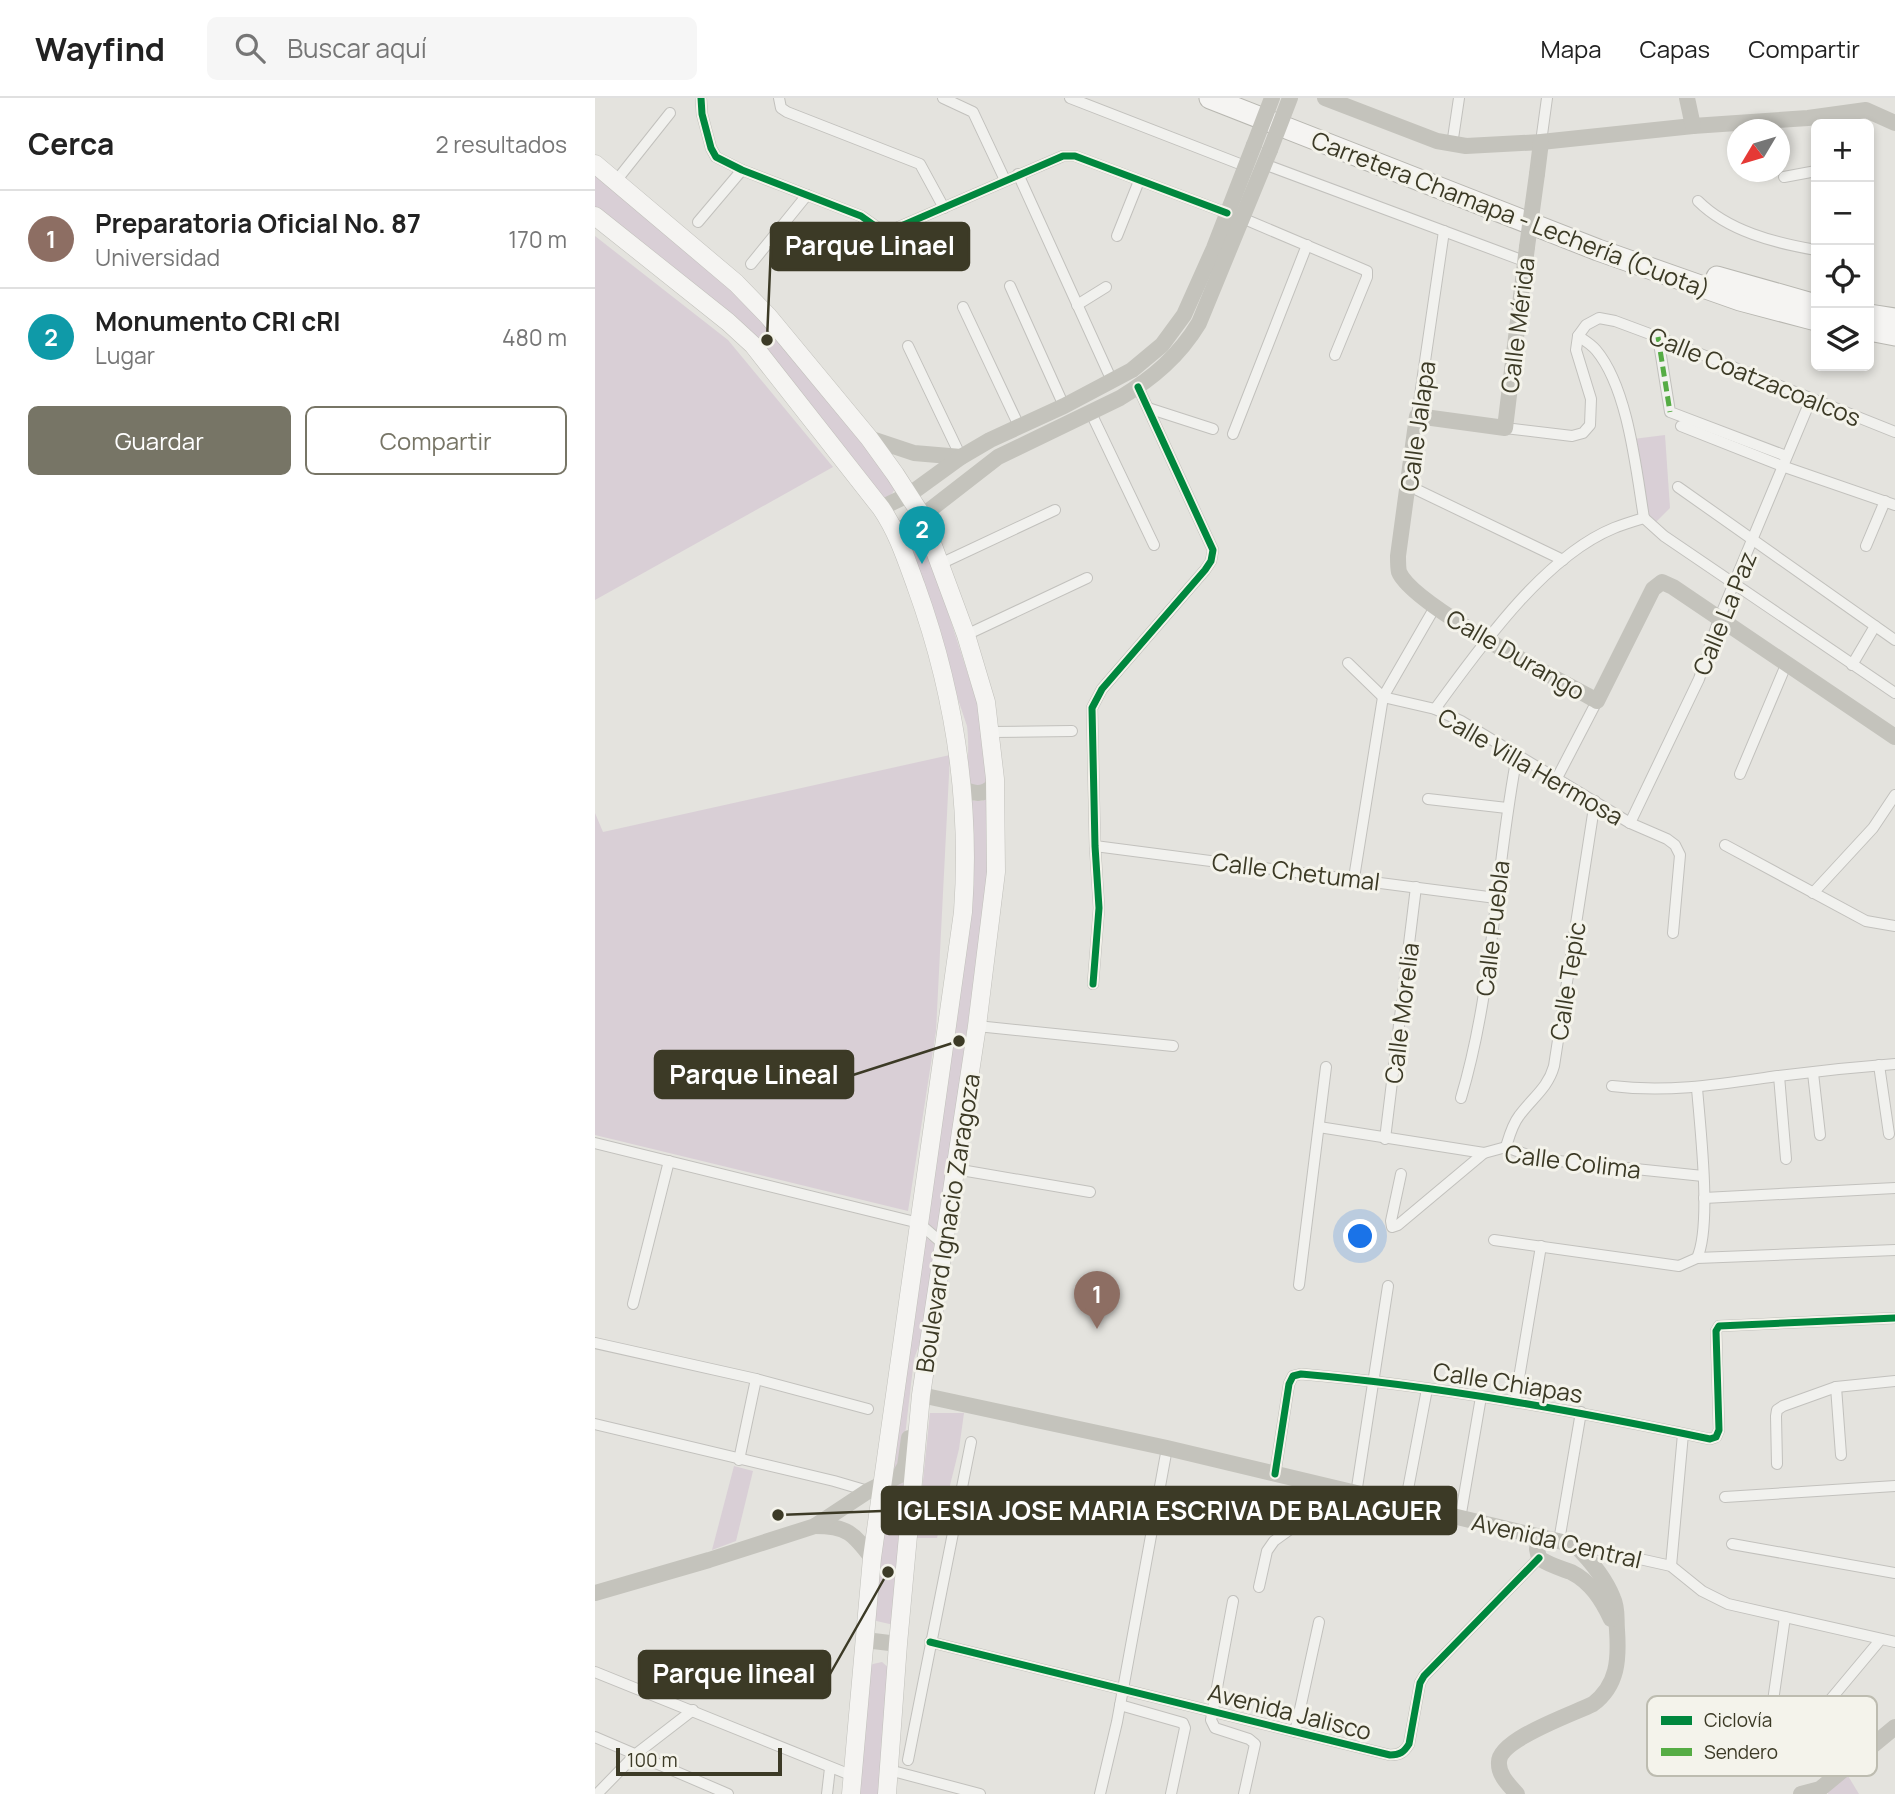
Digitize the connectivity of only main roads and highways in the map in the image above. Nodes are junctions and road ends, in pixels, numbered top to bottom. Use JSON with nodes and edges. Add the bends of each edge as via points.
{"nodes":[{"id":1,"x":1210,"y":98,"type":"edge"},
{"id":2,"x":1248,"y":98,"type":"edge"},
{"id":3,"x":595,"y":164,"type":"edge"},
{"id":4,"x":595,"y":216,"type":"edge"},
{"id":5,"x":1811,"y":303,"type":"edge"},
{"id":6,"x":1874,"y":316,"type":"edge"},
{"id":7,"x":1811,"y":319,"type":"edge"},
{"id":8,"x":1895,"y":319,"type":"edge"},
{"id":9,"x":1874,"y":331,"type":"edge"},
{"id":10,"x":1895,"y":335,"type":"edge"},
{"id":11,"x":851,"y":1794,"type":"edge"},
{"id":12,"x":887,"y":1794,"type":"edge"}],
"edges":[{"from":1,"to":7,"type":"highway","name":"Carretera Chamapa - Lechería (Cuota)","via":[[1598,250],[1740,300]]},
{"from":2,"to":5,"type":"highway","name":"Carretera Chamapa - Lechería (Cuota)","via":[[1675,264]]},
{"from":3,"to":12,"type":"main road","name":"Boulevard Ignacio Zaragoza","via":[[736,283],[768,316],[910,494],[966,635],[986,702],[995,779],[996,872],[922,1395]]},
{"from":4,"to":11,"type":"main road","name":"Boulevard Ignacio Zaragoza","via":[[753,345],[881,509],[896,531],[924,608],[955,727],[965,837],[963,912],[876,1487]]},
{"from":6,"to":8,"type":"highway"},
{"from":9,"to":10,"type":"highway"}]}
